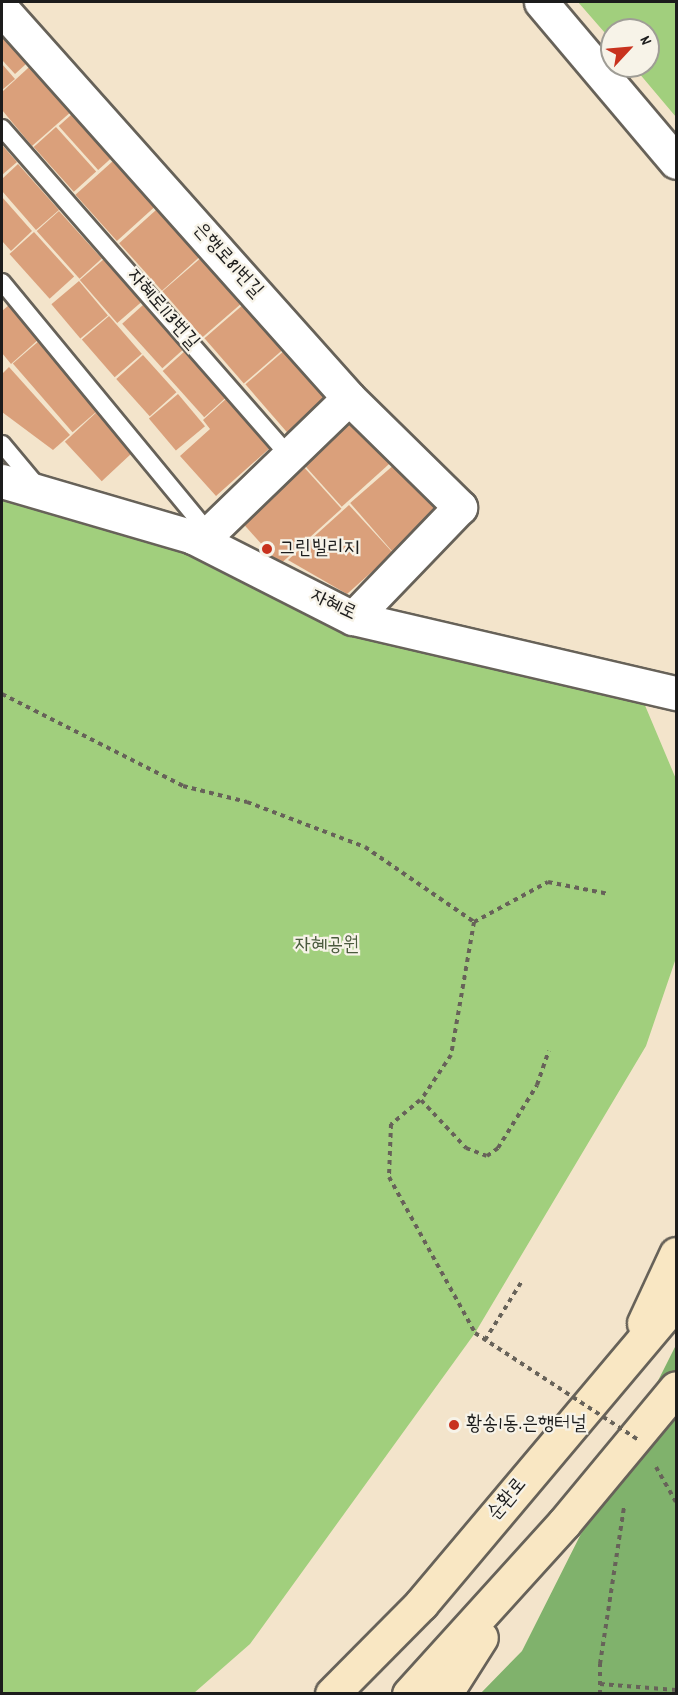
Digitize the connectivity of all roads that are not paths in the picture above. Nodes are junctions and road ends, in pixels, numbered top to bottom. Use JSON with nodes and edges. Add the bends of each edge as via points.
{"nodes":[{"id":1,"x":542,"y":2,"type":"edge"},
{"id":2,"x":2,"y":9,"type":"edge"},
{"id":3,"x":2,"y":128,"type":"edge"},
{"id":4,"x":676,"y":162,"type":"edge"},
{"id":5,"x":2,"y":282,"type":"edge"},
{"id":6,"x":350,"y":398,"type":"junction"},
{"id":7,"x":2,"y":444,"type":"edge"},
{"id":8,"x":291,"y":458,"type":"junction"},
{"id":9,"x":2,"y":481,"type":"edge"},
{"id":10,"x":47,"y":497,"type":"junction"},
{"id":11,"x":201,"y":535,"type":"junction"},
{"id":12,"x":353,"y":618,"type":"junction"},
{"id":13,"x":676,"y":693,"type":"edge"},
{"id":14,"x":676,"y":1254,"type":"edge"},
{"id":15,"x":676,"y":1301,"type":"edge"},
{"id":16,"x":632,"y":1349,"type":"junction"},
{"id":17,"x":676,"y":1388,"type":"edge"},
{"id":18,"x":528,"y":1563,"type":"junction"},
{"id":19,"x":422,"y":1604,"type":"junction"},
{"id":20,"x":306,"y":1694,"type":"edge"},
{"id":21,"x":332,"y":1694,"type":"edge"},
{"id":22,"x":409,"y":1694,"type":"edge"},
{"id":23,"x":445,"y":1694,"type":"edge"}],
"edges":[{"from":1,"to":4,"type":"street"},
{"from":2,"to":6,"type":"street","name":"은행로81번길"},
{"from":3,"to":8,"type":"lane","name":"자혜로113번길"},
{"from":5,"to":11,"type":"lane"},
{"from":6,"to":8,"type":"street"},
{"from":6,"to":12,"type":"street","name":"은행로81번길","via":[[460,507]]},
{"from":7,"to":10,"type":"lane"},
{"from":8,"to":11,"type":"street"},
{"from":9,"to":10,"type":"street","name":"자혜로"},
{"from":10,"to":11,"type":"street","name":"자혜로"},
{"from":11,"to":12,"type":"street","name":"자혜로"},
{"from":12,"to":13,"type":"street","name":"자혜로"},
{"from":14,"to":16,"type":"main road"},
{"from":15,"to":16,"type":"main road","name":"순환로"},
{"from":16,"to":19,"type":"main road","name":"순환로"},
{"from":17,"to":18,"type":"main road"},
{"from":18,"to":22,"type":"main road"},
{"from":18,"to":23,"type":"main road"},
{"from":19,"to":20,"type":"main road"},
{"from":19,"to":21,"type":"main road","name":"순환로"}]}
